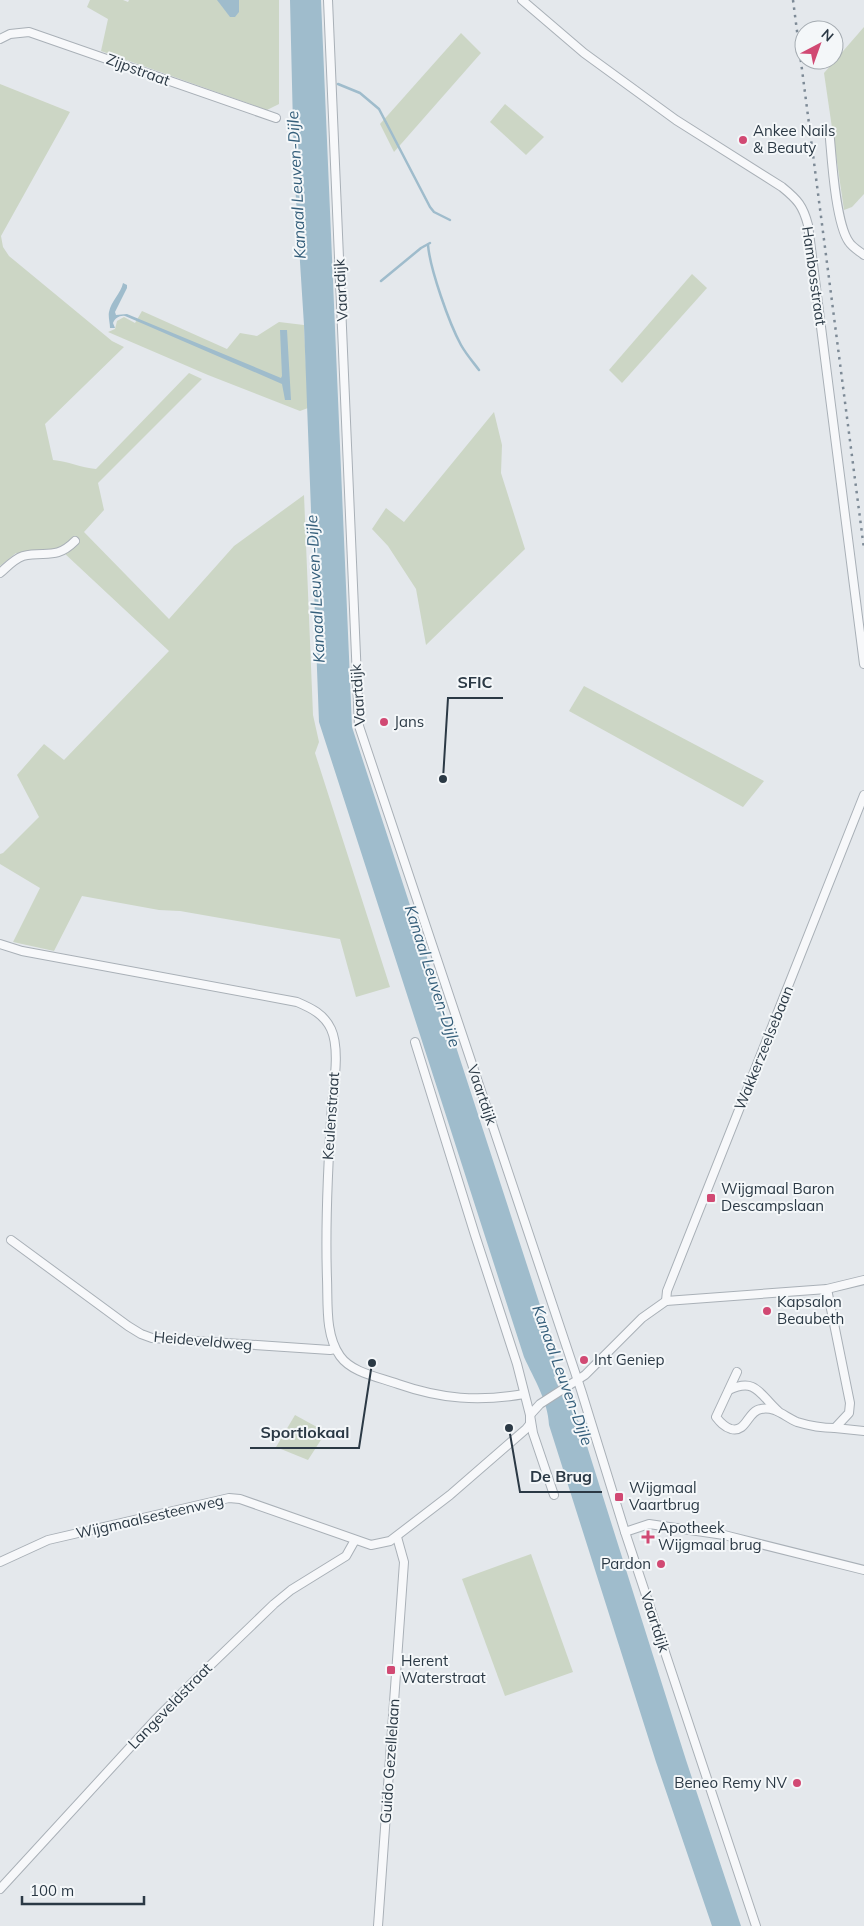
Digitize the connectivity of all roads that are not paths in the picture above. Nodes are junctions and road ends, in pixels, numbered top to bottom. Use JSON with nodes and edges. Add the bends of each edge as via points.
{"nodes":[{"id":1,"x":328,"y":0,"type":"edge"},
{"id":2,"x":522,"y":0,"type":"edge"},
{"id":3,"x":0,"y":39,"type":"edge"},
{"id":4,"x":276,"y":118,"type":"dead end"},
{"id":5,"x":830,"y":139,"type":"dead end"},
{"id":6,"x":864,"y":255,"type":"edge"},
{"id":7,"x":75,"y":541,"type":"dead end"},
{"id":8,"x":0,"y":573,"type":"edge"},
{"id":9,"x":864,"y":664,"type":"edge"},
{"id":10,"x":864,"y":794,"type":"edge"},
{"id":11,"x":0,"y":944,"type":"edge"},
{"id":12,"x":415,"y":1042,"type":"dead end"},
{"id":13,"x":11,"y":1240,"type":"dead end"},
{"id":14,"x":864,"y":1280,"type":"edge"},
{"id":15,"x":827,"y":1289,"type":"junction"},
{"id":16,"x":666,"y":1301,"type":"junction"},
{"id":17,"x":335,"y":1349,"type":"junction"},
{"id":18,"x":737,"y":1372,"type":"dead end"},
{"id":19,"x":578,"y":1380,"type":"junction"},
{"id":20,"x":729,"y":1390,"type":"junction"},
{"id":21,"x":524,"y":1394,"type":"junction"},
{"id":22,"x":779,"y":1412,"type":"junction"},
{"id":23,"x":530,"y":1415,"type":"junction"},
{"id":24,"x":836,"y":1428,"type":"junction"},
{"id":25,"x":864,"y":1431,"type":"edge"},
{"id":26,"x":554,"y":1495,"type":"dead end"},
{"id":27,"x":626,"y":1532,"type":"junction"},
{"id":28,"x":397,"y":1537,"type":"junction"},
{"id":29,"x":355,"y":1540,"type":"junction"},
{"id":30,"x":0,"y":1562,"type":"edge"},
{"id":31,"x":864,"y":1570,"type":"edge"},
{"id":32,"x":0,"y":1889,"type":"edge"},
{"id":33,"x":378,"y":1926,"type":"edge"},
{"id":34,"x":756,"y":1926,"type":"edge"}],
"edges":[{"from":1,"to":19,"type":"street","name":"Vaartdijk","via":[[359,726]]},
{"from":2,"to":9,"type":"street","name":"Hambosstraat","via":[[584,53],[676,120],[782,187],[804,209]]},
{"from":3,"to":4,"type":"street","name":"Zijpstraat","via":[[10,34],[29,32]]},
{"from":5,"to":6,"type":"street","via":[[841,221],[848,242]]},
{"from":7,"to":8,"type":"street","via":[[53,554],[21,556]]},
{"from":10,"to":16,"type":"street","name":"Wakkerzeelsebaan","via":[[667,1291]]},
{"from":11,"to":17,"type":"street","name":"Keulenstraat","via":[[31,953],[297,1002],[323,1016],[335,1041],[326,1238],[330,1329]]},
{"from":12,"to":21,"type":"street"},
{"from":13,"to":17,"type":"street","name":"Heideveldweg","via":[[146,1336]]},
{"from":14,"to":15,"type":"street"},
{"from":15,"to":16,"type":"street"},
{"from":15,"to":24,"type":"street","via":[[850,1403],[849,1413]]},
{"from":16,"to":19,"type":"street","via":[[642,1318]]},
{"from":17,"to":21,"type":"street","via":[[341,1358],[359,1370],[421,1392],[470,1399]]},
{"from":18,"to":20,"type":"street"},
{"from":19,"to":23,"type":"street","name":"Wijgmaalsesteenweg","via":[[540,1404]]},
{"from":19,"to":27,"type":"street","name":"Vaartdijk"},
{"from":20,"to":22,"type":"street","via":[[742,1385],[751,1386]]},
{"from":20,"to":22,"type":"street","via":[[716,1416],[726,1427],[741,1428],[754,1411],[762,1408]]},
{"from":21,"to":23,"type":"street"},
{"from":22,"to":24,"type":"street","via":[[806,1425]]},
{"from":23,"to":26,"type":"street"},
{"from":23,"to":28,"type":"street","name":"Wijgmaalsesteenweg","via":[[530,1424],[516,1439]]},
{"from":24,"to":25,"type":"street"},
{"from":27,"to":31,"type":"street","via":[[649,1524],[724,1535]]},
{"from":27,"to":34,"type":"street","name":"Vaartdijk"},
{"from":28,"to":29,"type":"street","name":"Wijgmaalsesteenweg","via":[[371,1545]]},
{"from":28,"to":33,"type":"street","name":"Guido Gezellelaan","via":[[404,1562]]},
{"from":29,"to":30,"type":"street","name":"Wijgmaalsesteenweg","via":[[240,1499],[229,1498],[48,1540]]},
{"from":29,"to":32,"type":"street","name":"Langeveldstraat","via":[[346,1556],[291,1590],[194,1681]]}]}
